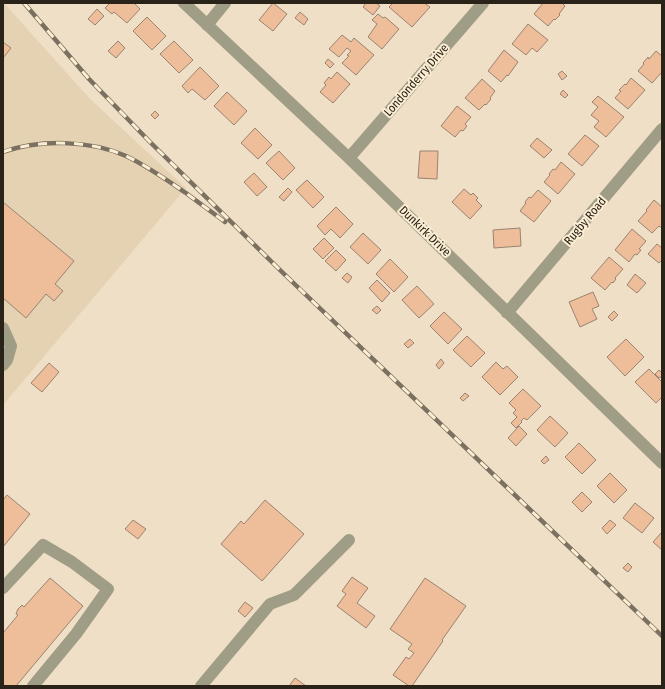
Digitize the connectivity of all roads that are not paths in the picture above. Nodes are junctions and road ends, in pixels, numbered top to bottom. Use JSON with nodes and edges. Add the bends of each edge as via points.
{"nodes":[{"id":1,"x":184,"y":3,"type":"edge"},
{"id":2,"x":225,"y":3,"type":"edge"},
{"id":3,"x":483,"y":3,"type":"edge"},
{"id":4,"x":207,"y":25,"type":"junction"},
{"id":5,"x":662,"y":129,"type":"edge"},
{"id":6,"x":349,"y":158,"type":"junction"},
{"id":7,"x":508,"y":312,"type":"junction"},
{"id":8,"x":3,"y":328,"type":"edge"},
{"id":9,"x":3,"y":365,"type":"edge"},
{"id":10,"x":662,"y":461,"type":"edge"},
{"id":11,"x":349,"y":540,"type":"dead end"},
{"id":12,"x":3,"y":588,"type":"edge"},
{"id":13,"x":33,"y":686,"type":"edge"},
{"id":14,"x":201,"y":686,"type":"edge"}],
"edges":[{"from":1,"to":4,"type":"street","name":"Dunkirk Drive"},
{"from":2,"to":4,"type":"street"},
{"from":3,"to":6,"type":"street","name":"Londonderry Drive"},
{"from":4,"to":6,"type":"street","name":"Dunkirk Drive"},
{"from":5,"to":7,"type":"street","name":"Rugby Road"},
{"from":6,"to":7,"type":"street","name":"Dunkirk Drive"},
{"from":7,"to":10,"type":"street","name":"Dunkirk Drive"},
{"from":8,"to":9,"type":"street","via":[[11,346]]},
{"from":11,"to":14,"type":"street","via":[[294,595],[270,604]]},
{"from":12,"to":13,"type":"street","via":[[42,545],[72,562],[108,589],[76,634]]}]}
